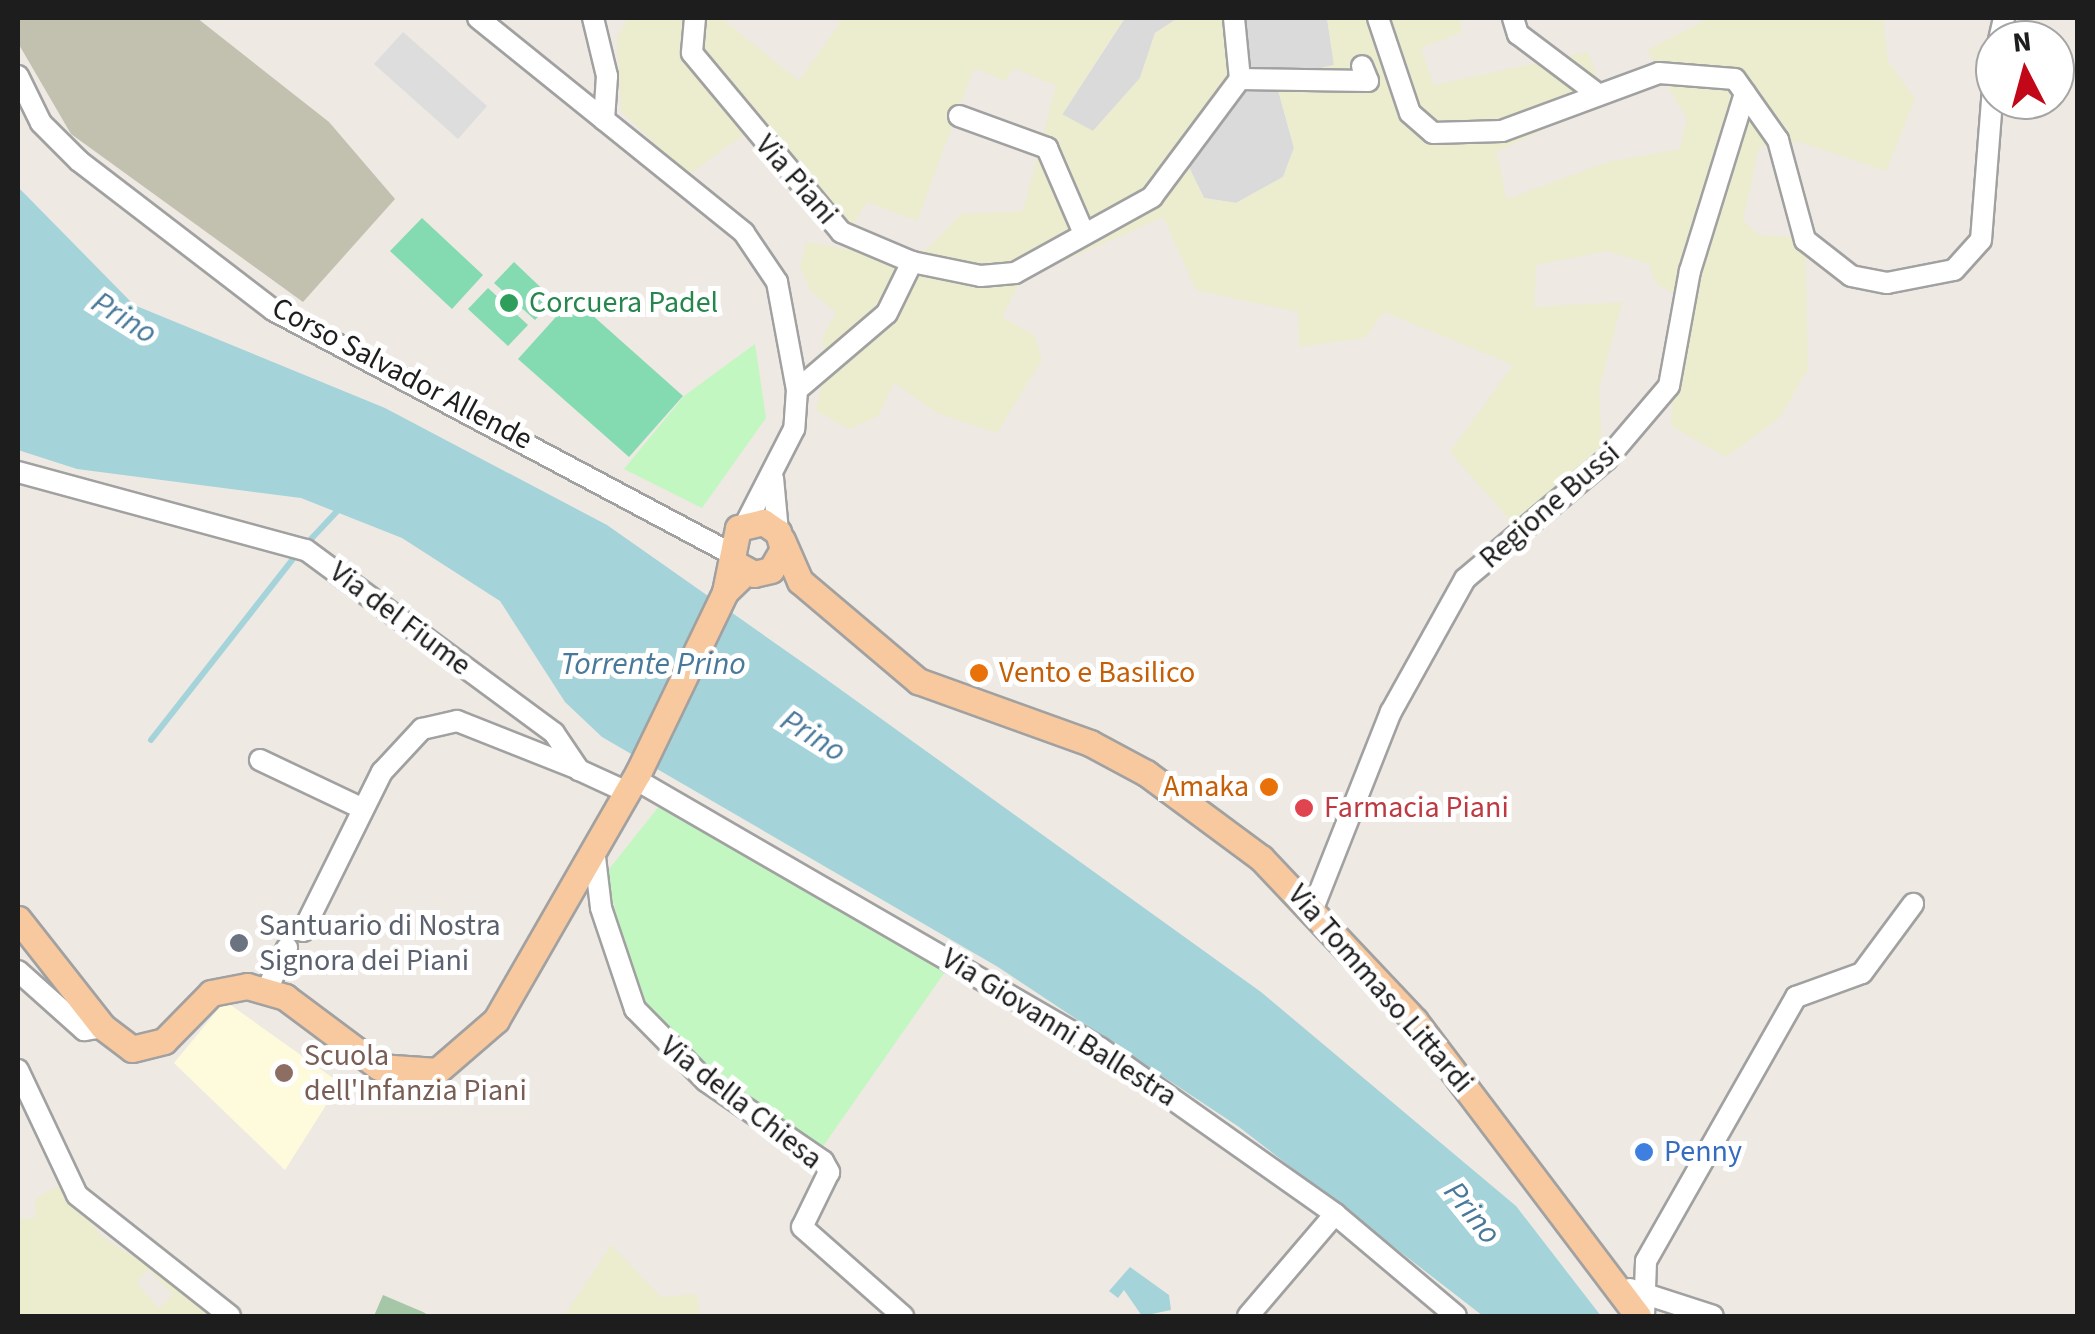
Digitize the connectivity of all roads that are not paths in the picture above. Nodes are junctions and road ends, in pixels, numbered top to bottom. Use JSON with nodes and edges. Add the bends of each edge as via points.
{"nodes":[{"id":1,"x":478,"y":18,"type":"edge"},
{"id":2,"x":593,"y":18,"type":"edge"},
{"id":3,"x":695,"y":18,"type":"edge"},
{"id":4,"x":1234,"y":18,"type":"edge"},
{"id":5,"x":1378,"y":18,"type":"edge"},
{"id":6,"x":1513,"y":18,"type":"edge"},
{"id":7,"x":1362,"y":66,"type":"dead end"},
{"id":8,"x":18,"y":76,"type":"edge"},
{"id":9,"x":1240,"y":79,"type":"junction"},
{"id":10,"x":1595,"y":92,"type":"junction"},
{"id":11,"x":1745,"y":93,"type":"junction"},
{"id":12,"x":959,"y":116,"type":"dead end"},
{"id":13,"x":604,"y":120,"type":"junction"},
{"id":14,"x":1990,"y":120,"type":"edge"},
{"id":15,"x":1083,"y":230,"type":"junction"},
{"id":16,"x":912,"y":262,"type":"junction"},
{"id":17,"x":797,"y":390,"type":"junction"},
{"id":18,"x":18,"y":472,"type":"edge"},
{"id":19,"x":773,"y":478,"type":"junction"},
{"id":20,"x":780,"y":536,"type":"junction"},
{"id":21,"x":741,"y":552,"type":"junction"},
{"id":22,"x":800,"y":581,"type":"junction"},
{"id":23,"x":260,"y":760,"type":"dead end"},
{"id":24,"x":579,"y":770,"type":"junction"},
{"id":25,"x":633,"y":781,"type":"junction"},
{"id":26,"x":361,"y":808,"type":"junction"},
{"id":27,"x":594,"y":849,"type":"junction"},
{"id":28,"x":1913,"y":904,"type":"dead end"},
{"id":29,"x":1314,"y":906,"type":"junction"},
{"id":30,"x":18,"y":919,"type":"edge"},
{"id":31,"x":304,"y":930,"type":"dead end"},
{"id":32,"x":287,"y":948,"type":"dead end"},
{"id":33,"x":18,"y":971,"type":"edge"},
{"id":34,"x":267,"y":989,"type":"junction"},
{"id":35,"x":102,"y":1027,"type":"junction"},
{"id":36,"x":18,"y":1070,"type":"edge"},
{"id":37,"x":1335,"y":1214,"type":"junction"},
{"id":38,"x":1641,"y":1308,"type":"edge"},
{"id":39,"x":230,"y":1316,"type":"edge"},
{"id":40,"x":904,"y":1316,"type":"edge"},
{"id":41,"x":1248,"y":1316,"type":"edge"},
{"id":42,"x":1456,"y":1316,"type":"edge"},
{"id":43,"x":1713,"y":1316,"type":"edge"}],
"edges":[{"from":1,"to":13,"type":"street"},
{"from":2,"to":13,"type":"street","via":[[606,76]]},
{"from":3,"to":16,"type":"street","name":"Via Piani","via":[[692,53],[841,232]]},
{"from":4,"to":9,"type":"street"},
{"from":5,"to":10,"type":"street","via":[[1410,114],[1432,133],[1502,131]]},
{"from":6,"to":10,"type":"street","via":[[1543,57]]},
{"from":7,"to":9,"type":"street","via":[[1368,81]]},
{"from":8,"to":21,"type":"street","name":"Corso Salvador Allende","via":[[41,122],[79,161],[274,310]]},
{"from":9,"to":15,"type":"street","name":"Via Piani","via":[[1152,197]]},
{"from":10,"to":11,"type":"street","via":[[1683,69],[1735,79]]},
{"from":11,"to":14,"type":"street","via":[[1778,140],[1804,240],[1851,276],[1918,282],[1954,270],[1980,240]]},
{"from":11,"to":29,"type":"street","name":"Regione Bussi","via":[[1694,256],[1669,386],[1606,460],[1465,579],[1390,712]]},
{"from":12,"to":15,"type":"street","via":[[1047,148]]},
{"from":13,"to":17,"type":"street","via":[[744,234],[777,282]]},
{"from":15,"to":16,"type":"street","name":"Via Piani","via":[[1015,272]]},
{"from":16,"to":17,"type":"street","via":[[887,313]]},
{"from":17,"to":19,"type":"street","via":[[794,428]]},
{"from":18,"to":24,"type":"street","name":"Via del Fiume","via":[[306,550],[554,734]]},
{"from":19,"to":20,"type":"street"},
{"from":19,"to":21,"type":"street"},
{"from":20,"to":21,"type":"main road"},
{"from":20,"to":21,"type":"main road","via":[[777,565]]},
{"from":20,"to":22,"type":"main road","name":"Via Tommaso Littardi"},
{"from":21,"to":22,"type":"main road"},
{"from":21,"to":25,"type":"main road"},
{"from":22,"to":29,"type":"main road","name":"Via Tommaso Littardi","via":[[918,681],[1146,773]]},
{"from":23,"to":26,"type":"street"},
{"from":24,"to":25,"type":"street","name":"Via del Fiume"},
{"from":24,"to":26,"type":"street","name":"Via del Fiume","via":[[474,725],[440,724],[401,746]]},
{"from":25,"to":27,"type":"main road"},
{"from":25,"to":37,"type":"street","name":"Via Giovanni Ballestra","via":[[1100,1048]]},
{"from":26,"to":31,"type":"street","name":"Via del Fiume"},
{"from":27,"to":34,"type":"main road","via":[[496,1020],[437,1071],[379,1067]]},
{"from":27,"to":40,"type":"street","name":"Via della Chiesa","via":[[600,908],[635,1009],[706,1081],[824,1160],[829,1172],[802,1227]]},
{"from":28,"to":38,"type":"street","via":[[1862,974],[1796,996],[1682,1187]]},
{"from":29,"to":38,"type":"main road","name":"Via Tommaso Littardi","via":[[1415,1021],[1614,1283]]},
{"from":30,"to":35,"type":"main road"},
{"from":32,"to":34,"type":"street"},
{"from":33,"to":35,"type":"street","via":[[84,1030]]},
{"from":34,"to":35,"type":"main road","via":[[211,992],[147,1051]]},
{"from":36,"to":39,"type":"street","via":[[77,1195]]},
{"from":37,"to":41,"type":"street"},
{"from":37,"to":42,"type":"street","name":"Via Giovanni Ballestra"},
{"from":38,"to":43,"type":"street"}]}
